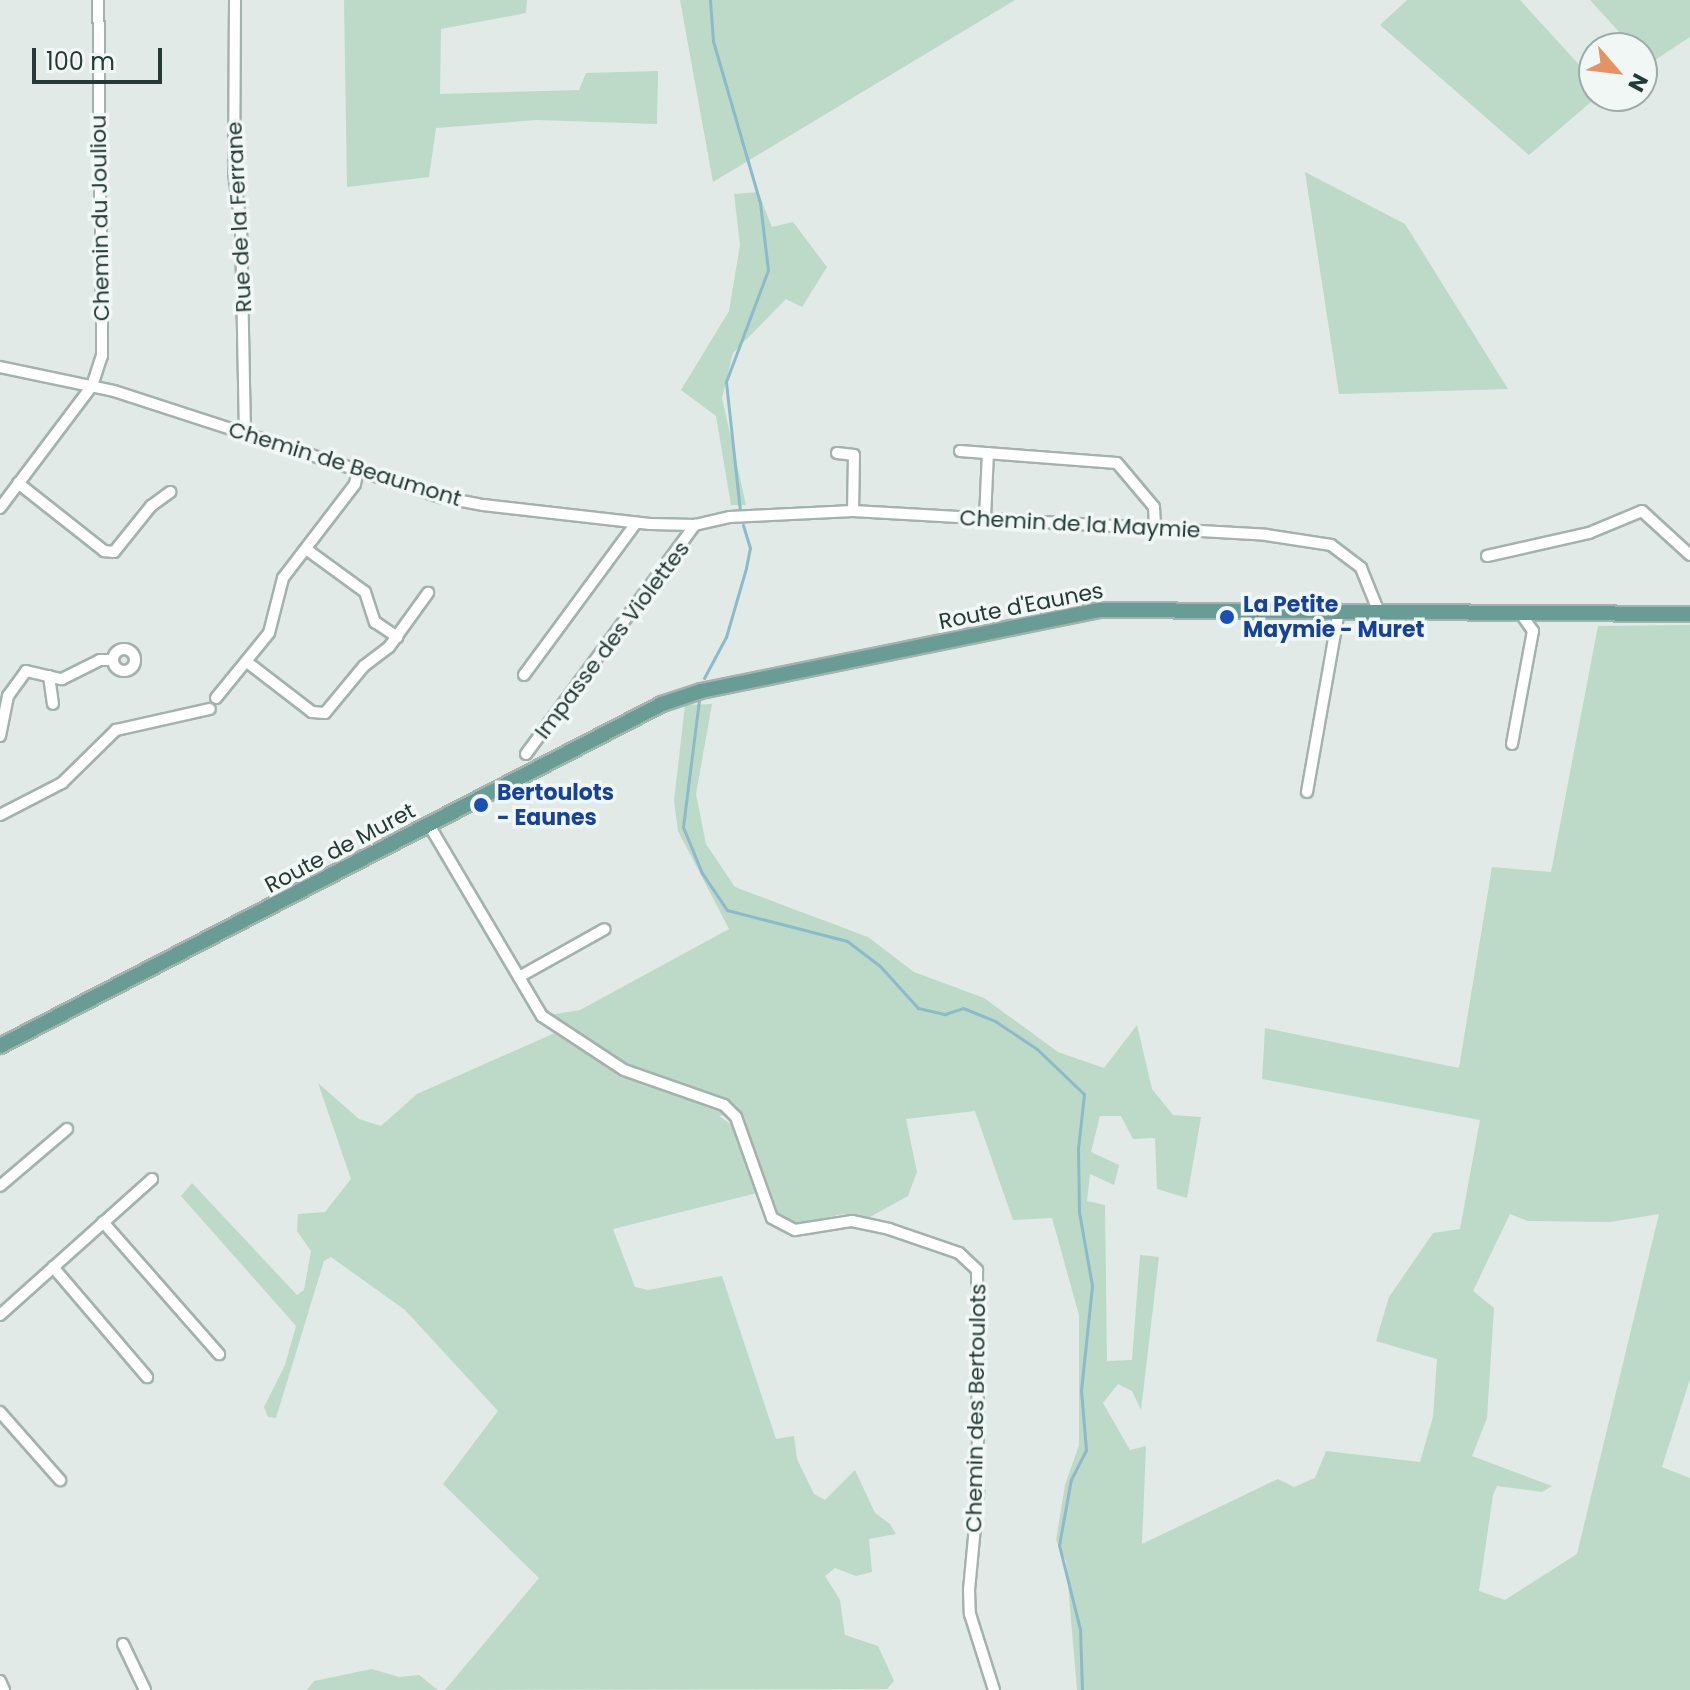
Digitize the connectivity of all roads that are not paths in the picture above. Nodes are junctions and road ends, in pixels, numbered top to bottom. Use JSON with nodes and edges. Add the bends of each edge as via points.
{"nodes":[{"id":1,"x":98,"y":0,"type":"edge"},
{"id":2,"x":235,"y":0,"type":"edge"},
{"id":3,"x":0,"y":367,"type":"edge"},
{"id":4,"x":92,"y":386,"type":"junction"},
{"id":5,"x":245,"y":434,"type":"junction"},
{"id":6,"x":960,"y":451,"type":"dead end"},
{"id":7,"x":837,"y":453,"type":"dead end"},
{"id":8,"x":988,"y":453,"type":"junction"},
{"id":9,"x":358,"y":470,"type":"junction"},
{"id":10,"x":18,"y":483,"type":"junction"},
{"id":11,"x":170,"y":492,"type":"dead end"},
{"id":12,"x":0,"y":508,"type":"edge"},
{"id":13,"x":853,"y":511,"type":"junction"},
{"id":14,"x":745,"y":516,"type":"joint"},
{"id":15,"x":985,"y":518,"type":"junction"},
{"id":16,"x":636,"y":523,"type":"junction"},
{"id":17,"x":695,"y":525,"type":"junction"},
{"id":18,"x":1155,"y":528,"type":"junction"},
{"id":19,"x":306,"y":549,"type":"junction"},
{"id":20,"x":1690,"y":555,"type":"edge"},
{"id":21,"x":1487,"y":556,"type":"dead end"},
{"id":22,"x":428,"y":593,"type":"dead end"},
{"id":23,"x":1339,"y":610,"type":"junction"},
{"id":24,"x":1378,"y":610,"type":"junction"},
{"id":25,"x":1521,"y":614,"type":"junction"},
{"id":26,"x":1690,"y":614,"type":"edge"},
{"id":27,"x":397,"y":637,"type":"junction"},
{"id":28,"x":113,"y":660,"type":"dead end"},
{"id":29,"x":247,"y":662,"type":"junction"},
{"id":30,"x":524,"y":675,"type":"dead end"},
{"id":31,"x":49,"y":676,"type":"junction"},
{"id":32,"x":701,"y":691,"type":"joint"},
{"id":33,"x":216,"y":698,"type":"dead end"},
{"id":34,"x":53,"y":704,"type":"dead end"},
{"id":35,"x":210,"y":709,"type":"dead end"},
{"id":36,"x":0,"y":736,"type":"edge"},
{"id":37,"x":1512,"y":744,"type":"dead end"},
{"id":38,"x":526,"y":754,"type":"dead end"},
{"id":39,"x":1307,"y":792,"type":"dead end"},
{"id":40,"x":0,"y":815,"type":"edge"},
{"id":41,"x":429,"y":825,"type":"junction"},
{"id":42,"x":605,"y":929,"type":"dead end"},
{"id":43,"x":519,"y":977,"type":"junction"},
{"id":44,"x":0,"y":1046,"type":"edge"},
{"id":45,"x":67,"y":1129,"type":"dead end"},
{"id":46,"x":152,"y":1179,"type":"dead end"},
{"id":47,"x":0,"y":1186,"type":"edge"},
{"id":48,"x":103,"y":1222,"type":"junction"},
{"id":49,"x":53,"y":1267,"type":"junction"},
{"id":50,"x":0,"y":1315,"type":"edge"},
{"id":51,"x":219,"y":1354,"type":"dead end"},
{"id":52,"x":147,"y":1377,"type":"dead end"},
{"id":53,"x":0,"y":1412,"type":"edge"},
{"id":54,"x":60,"y":1480,"type":"dead end"},
{"id":55,"x":123,"y":1644,"type":"dead end"},
{"id":56,"x":0,"y":1681,"type":"edge"},
{"id":57,"x":4,"y":1690,"type":"edge"},
{"id":58,"x":145,"y":1690,"type":"edge"},
{"id":59,"x":994,"y":1690,"type":"edge"}],
"edges":[{"from":1,"to":4,"type":"street","name":"Chemin du Jouliou","via":[[102,356]]},
{"from":2,"to":5,"type":"street","name":"Rue de la Ferrane","via":[[234,173],[241,226]]},
{"from":3,"to":4,"type":"street","name":"Chemin de Beaumont"},
{"from":4,"to":5,"type":"street","name":"Chemin de Beaumont"},
{"from":4,"to":10,"type":"street"},
{"from":5,"to":9,"type":"street","name":"Chemin de Beaumont"},
{"from":6,"to":8,"type":"street"},
{"from":7,"to":13,"type":"street","via":[[854,455]]},
{"from":8,"to":15,"type":"street"},
{"from":8,"to":18,"type":"street","via":[[1112,461],[1154,507]]},
{"from":9,"to":16,"type":"street","name":"Chemin de Beaumont","via":[[441,497]]},
{"from":9,"to":19,"type":"street","via":[[355,484]]},
{"from":10,"to":11,"type":"street","via":[[104,551],[114,552],[151,506]]},
{"from":10,"to":12,"type":"street"},
{"from":13,"to":14,"type":"street","name":"Chemin de la Maymie"},
{"from":13,"to":15,"type":"street","name":"Chemin de la Maymie"},
{"from":14,"to":17,"type":"street","name":"Chemin de Beaumont"},
{"from":15,"to":18,"type":"street","name":"Chemin de la Maymie"},
{"from":16,"to":17,"type":"street","name":"Chemin de Beaumont"},
{"from":16,"to":30,"type":"street"},
{"from":17,"to":38,"type":"street","name":"Impasse des Violettes"},
{"from":18,"to":24,"type":"street","name":"Chemin de la Maymie","via":[[1331,545],[1361,568]]},
{"from":19,"to":27,"type":"street","via":[[365,592],[374,619]]},
{"from":19,"to":29,"type":"street","via":[[280,583],[275,624]]},
{"from":20,"to":21,"type":"street","via":[[1642,511],[1589,533]]},
{"from":22,"to":27,"type":"street"},
{"from":23,"to":24,"type":"main road","name":"Route d'Eaunes"},
{"from":23,"to":32,"type":"main road","name":"Route d'Eaunes","via":[[1100,610]]},
{"from":23,"to":39,"type":"street"},
{"from":24,"to":25,"type":"main road","name":"Route d'Eaunes"},
{"from":25,"to":26,"type":"main road","name":"Route d'Eaunes"},
{"from":25,"to":37,"type":"street","via":[[1533,631]]},
{"from":27,"to":29,"type":"street","via":[[364,666],[331,709],[319,714]]},
{"from":28,"to":31,"type":"street","via":[[100,660],[66,678]]},
{"from":29,"to":33,"type":"street"},
{"from":31,"to":34,"type":"street"},
{"from":31,"to":36,"type":"street","via":[[26,671],[8,696]]},
{"from":32,"to":41,"type":"main road","name":"Route de Muret","via":[[662,704]]},
{"from":35,"to":40,"type":"street","via":[[116,730],[62,783]]},
{"from":41,"to":43,"type":"street","name":"Chemin des Bertoulots"},
{"from":41,"to":44,"type":"main road","name":"Route de Muret"},
{"from":42,"to":43,"type":"street"},
{"from":43,"to":59,"type":"street","name":"Chemin des Bertoulots","via":[[542,1016],[605,1061],[724,1105],[736,1117],[772,1218],[780,1224],[795,1230],[852,1221],[876,1226],[959,1253],[977,1270],[978,1495],[970,1602]]},
{"from":45,"to":47,"type":"street"},
{"from":46,"to":48,"type":"street"},
{"from":48,"to":49,"type":"street"},
{"from":48,"to":51,"type":"street"},
{"from":49,"to":50,"type":"street"},
{"from":49,"to":52,"type":"street"},
{"from":53,"to":54,"type":"street"},
{"from":55,"to":58,"type":"street"},
{"from":56,"to":57,"type":"street"}]}
